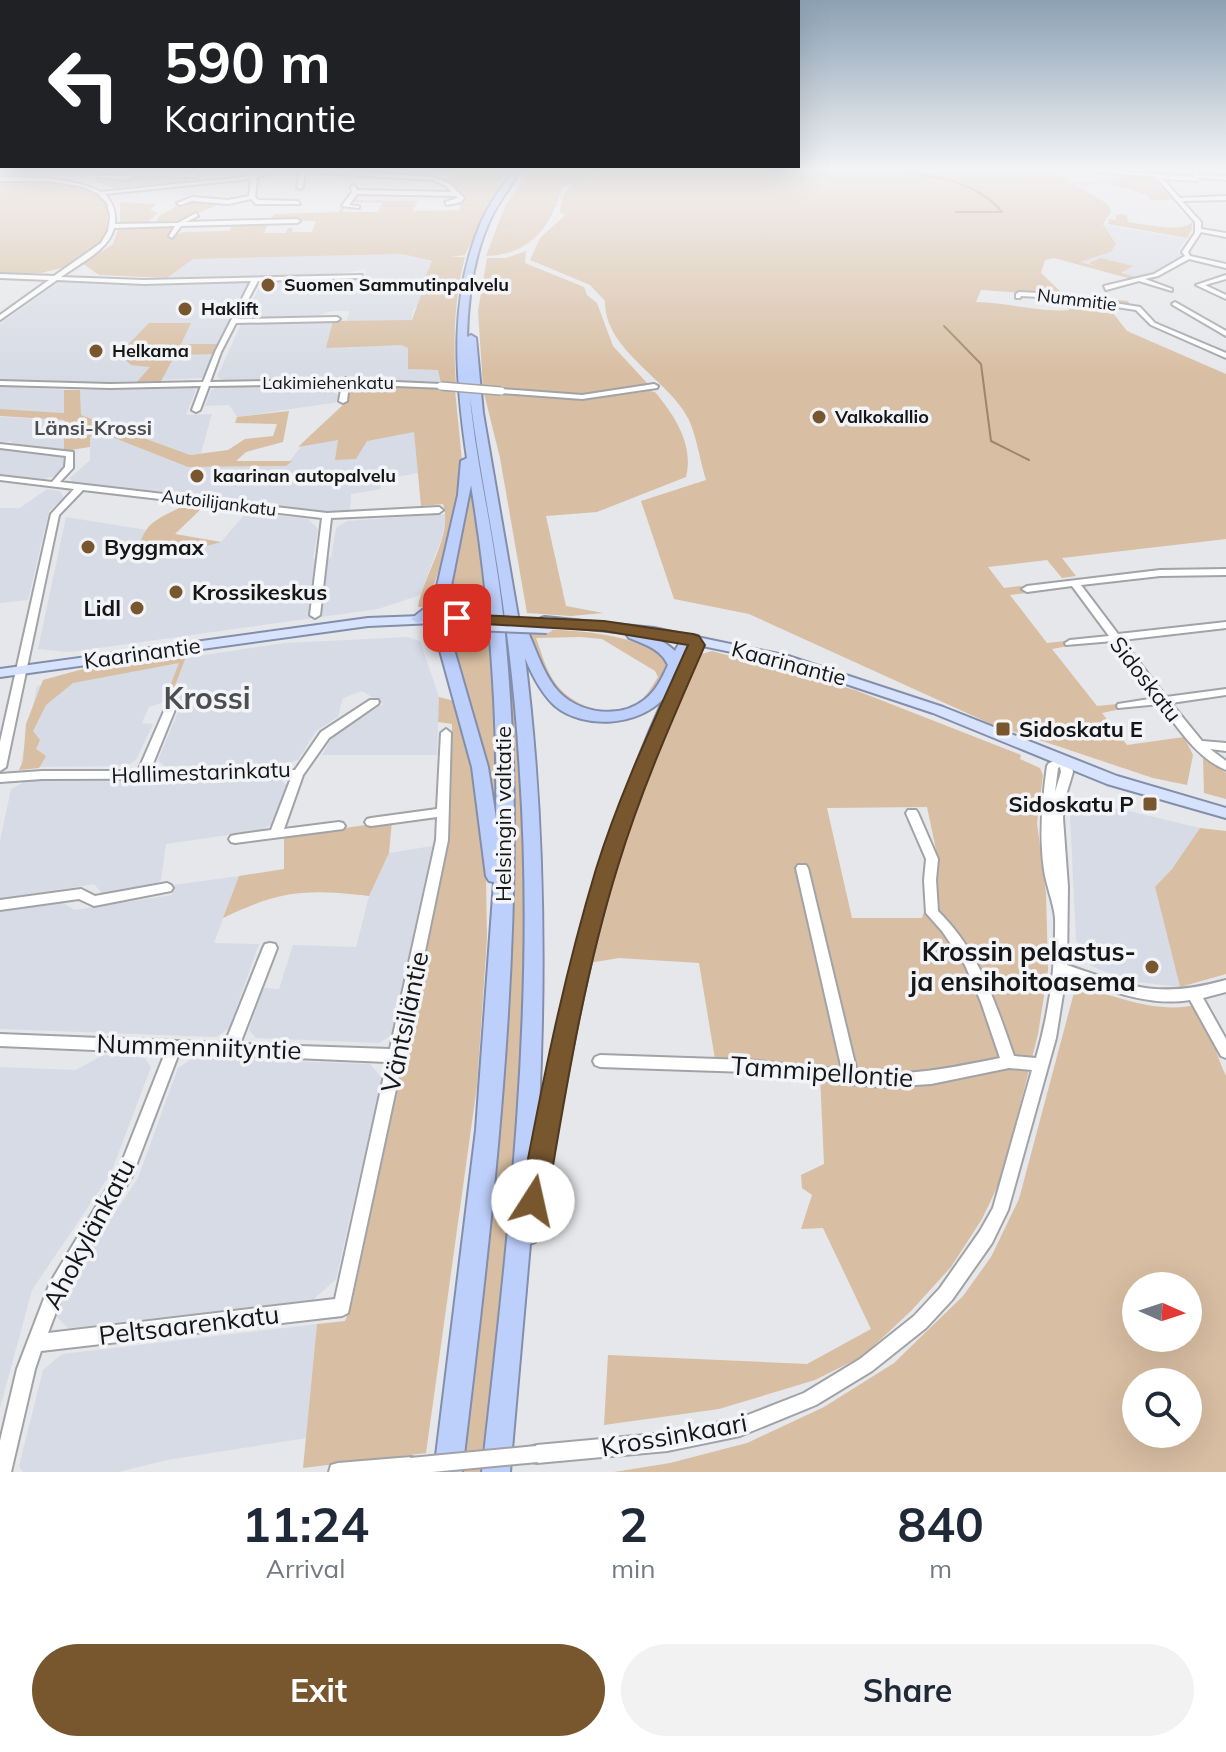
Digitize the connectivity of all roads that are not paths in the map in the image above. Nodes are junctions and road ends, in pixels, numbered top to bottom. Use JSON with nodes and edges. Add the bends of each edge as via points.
{"nodes":[{"id":1,"x":106,"y":238,"type":"edge"},
{"id":2,"x":478,"y":238,"type":"edge"},
{"id":3,"x":487,"y":238,"type":"edge"},
{"id":4,"x":1194,"y":238,"type":"edge"},
{"id":5,"x":1188,"y":257,"type":"junction"},
{"id":6,"x":1226,"y":266,"type":"edge"},
{"id":7,"x":0,"y":276,"type":"edge"},
{"id":8,"x":360,"y":276,"type":"dead end"},
{"id":9,"x":58,"y":277,"type":"junction"},
{"id":10,"x":1226,"y":277,"type":"edge"},
{"id":11,"x":255,"y":280,"type":"junction"},
{"id":12,"x":1141,"y":280,"type":"junction"},
{"id":13,"x":1170,"y":290,"type":"dead end"},
{"id":14,"x":1018,"y":297,"type":"dead end"},
{"id":15,"x":1226,"y":297,"type":"edge"},
{"id":16,"x":1135,"y":304,"type":"junction"},
{"id":17,"x":1175,"y":304,"type":"dead end"},
{"id":18,"x":0,"y":318,"type":"edge"},
{"id":19,"x":337,"y":319,"type":"dead end"},
{"id":20,"x":234,"y":321,"type":"junction"},
{"id":21,"x":1226,"y":334,"type":"edge"},
{"id":22,"x":1216,"y":338,"type":"dead end"},
{"id":23,"x":1206,"y":340,"type":"dead end"},
{"id":24,"x":1196,"y":341,"type":"junction"},
{"id":25,"x":1226,"y":356,"type":"edge"},
{"id":26,"x":346,"y":380,"type":"junction"},
{"id":27,"x":0,"y":383,"type":"edge"},
{"id":28,"x":206,"y":385,"type":"junction"},
{"id":29,"x":654,"y":386,"type":"dead end"},
{"id":30,"x":343,"y":401,"type":"dead end"},
{"id":31,"x":196,"y":410,"type":"dead end"},
{"id":32,"x":470,"y":439,"type":"junction"},
{"id":33,"x":0,"y":446,"type":"edge"},
{"id":34,"x":0,"y":478,"type":"edge"},
{"id":35,"x":54,"y":484,"type":"junction"},
{"id":36,"x":81,"y":487,"type":"junction"},
{"id":37,"x":439,"y":510,"type":"dead end"},
{"id":38,"x":327,"y":516,"type":"junction"},
{"id":39,"x":1226,"y":572,"type":"edge"},
{"id":40,"x":1074,"y":583,"type":"junction"},
{"id":41,"x":1027,"y":589,"type":"dead end"},
{"id":42,"x":442,"y":596,"type":"junction"},
{"id":43,"x":512,"y":608,"type":"junction"},
{"id":44,"x":315,"y":615,"type":"dead end"},
{"id":45,"x":418,"y":619,"type":"junction"},
{"id":46,"x":440,"y":622,"type":"junction"},
{"id":47,"x":546,"y":624,"type":"junction"},
{"id":48,"x":1226,"y":625,"type":"edge"},
{"id":49,"x":284,"y":634,"type":"junction"},
{"id":50,"x":634,"y":635,"type":"junction"},
{"id":51,"x":1114,"y":637,"type":"junction"},
{"id":52,"x":692,"y":642,"type":"junction"},
{"id":53,"x":1070,"y":643,"type":"dead end"},
{"id":54,"x":675,"y":664,"type":"junction"},
{"id":55,"x":24,"y":670,"type":"junction"},
{"id":56,"x":0,"y":673,"type":"edge"},
{"id":57,"x":1226,"y":692,"type":"edge"},
{"id":58,"x":1163,"y":701,"type":"junction"},
{"id":59,"x":173,"y":702,"type":"dead end"},
{"id":60,"x":374,"y":702,"type":"dead end"},
{"id":61,"x":1122,"y":706,"type":"dead end"},
{"id":62,"x":446,"y":733,"type":"dead end"},
{"id":63,"x":1198,"y":744,"type":"junction"},
{"id":64,"x":1226,"y":747,"type":"edge"},
{"id":65,"x":1226,"y":766,"type":"edge"},
{"id":66,"x":0,"y":767,"type":"edge"},
{"id":67,"x":1061,"y":767,"type":"junction"},
{"id":68,"x":298,"y":774,"type":"junction"},
{"id":69,"x":142,"y":775,"type":"junction"},
{"id":70,"x":0,"y":778,"type":"edge"},
{"id":71,"x":443,"y":812,"type":"junction"},
{"id":72,"x":912,"y":813,"type":"dead end"},
{"id":73,"x":1226,"y":813,"type":"edge"},
{"id":74,"x":1226,"y":820,"type":"edge"},
{"id":75,"x":371,"y":822,"type":"dead end"},
{"id":76,"x":339,"y":826,"type":"dead end"},
{"id":77,"x":276,"y":833,"type":"junction"},
{"id":78,"x":235,"y":839,"type":"dead end"},
{"id":79,"x":802,"y":868,"type":"dead end"},
{"id":80,"x":167,"y":888,"type":"dead end"},
{"id":81,"x":0,"y":905,"type":"edge"},
{"id":82,"x":502,"y":933,"type":"junction"},
{"id":83,"x":270,"y":948,"type":"dead end"},
{"id":84,"x":1060,"y":968,"type":"junction"},
{"id":85,"x":1226,"y":986,"type":"edge"},
{"id":86,"x":1195,"y":996,"type":"junction"},
{"id":87,"x":0,"y":1040,"type":"edge"},
{"id":88,"x":175,"y":1046,"type":"junction"},
{"id":89,"x":231,"y":1047,"type":"junction"},
{"id":90,"x":1226,"y":1052,"type":"edge"},
{"id":91,"x":398,"y":1056,"type":"junction"},
{"id":92,"x":600,"y":1061,"type":"dead end"},
{"id":93,"x":1009,"y":1062,"type":"junction"},
{"id":94,"x":1042,"y":1065,"type":"junction"},
{"id":95,"x":851,"y":1079,"type":"junction"},
{"id":96,"x":342,"y":1307,"type":"joint"},
{"id":97,"x":513,"y":1309,"type":"junction"},
{"id":98,"x":35,"y":1343,"type":"junction"},
{"id":99,"x":2,"y":1472,"type":"edge"},
{"id":100,"x":338,"y":1472,"type":"edge"},
{"id":101,"x":448,"y":1472,"type":"edge"},
{"id":102,"x":496,"y":1472,"type":"edge"}],
"edges":[{"from":1,"to":9,"type":"street"},
{"from":2,"to":32,"type":"highway","name":"Helsingin valtatie","via":[[463,292],[460,353]]},
{"from":3,"to":43,"type":"highway","name":"Helsingin valtatie","via":[[470,323],[474,380]]},
{"from":4,"to":5,"type":"street"},
{"from":5,"to":6,"type":"street"},
{"from":5,"to":12,"type":"street"},
{"from":7,"to":9,"type":"street"},
{"from":8,"to":11,"type":"street"},
{"from":9,"to":11,"type":"street"},
{"from":9,"to":18,"type":"street"},
{"from":10,"to":15,"type":"street","via":[[1199,285]]},
{"from":11,"to":20,"type":"street"},
{"from":12,"to":13,"type":"street"},
{"from":12,"to":16,"type":"street","via":[[1106,287]]},
{"from":14,"to":16,"type":"street","name":"Nummitie","via":[[1042,294]]},
{"from":16,"to":24,"type":"street","name":"Nummitie","via":[[1153,324]]},
{"from":17,"to":21,"type":"street"},
{"from":19,"to":20,"type":"street"},
{"from":20,"to":28,"type":"street"},
{"from":21,"to":22,"type":"street"},
{"from":23,"to":24,"type":"street"},
{"from":24,"to":25,"type":"street","name":"Nummitie"},
{"from":26,"to":28,"type":"street","name":"Lakimiehenkatu"},
{"from":26,"to":29,"type":"street","name":"Lakimiehenkatu","bridge":true,"via":[[582,397]]},
{"from":26,"to":30,"type":"street"},
{"from":27,"to":28,"type":"street","name":"Lakimiehenkatu","via":[[96,388]]},
{"from":28,"to":31,"type":"street"},
{"from":32,"to":42,"type":"highway"},
{"from":32,"to":82,"type":"highway","name":"Helsingin valtatie","via":[[501,659]]},
{"from":33,"to":35,"type":"street","via":[[70,454],[69,468]]},
{"from":34,"to":35,"type":"street","name":"Autoilijankatu"},
{"from":35,"to":36,"type":"street","name":"Autoilijankatu"},
{"from":36,"to":38,"type":"street","name":"Autoilijankatu"},
{"from":36,"to":55,"type":"street","via":[[55,514]]},
{"from":37,"to":38,"type":"street","name":"Autoilijankatu"},
{"from":38,"to":44,"type":"street"},
{"from":39,"to":40,"type":"street"},
{"from":40,"to":41,"type":"street"},
{"from":40,"to":51,"type":"street","name":"Sidoskatu"},
{"from":42,"to":45,"type":"highway"},
{"from":42,"to":46,"type":"highway"},
{"from":43,"to":54,"type":"highway","via":[[539,678],[553,697],[580,714],[608,717],[640,710],[659,694]]},
{"from":43,"to":97,"type":"highway","name":"Helsingin valtatie","via":[[529,780],[533,932],[529,1086]]},
{"from":45,"to":46,"type":"main road","name":"Kaarinantie"},
{"from":45,"to":49,"type":"main road","name":"Kaarinantie"},
{"from":46,"to":47,"type":"main road","name":"Kaarinantie","bridge":true},
{"from":46,"to":49,"type":"main road","name":"Kaarinantie"},
{"from":46,"to":82,"type":"highway","via":[[480,767]]},
{"from":47,"to":50,"type":"main road","name":"Kaarinantie"},
{"from":47,"to":52,"type":"main road","name":"Kaarinantie"},
{"from":48,"to":51,"type":"street"},
{"from":49,"to":55,"type":"main road","name":"Kaarinantie"},
{"from":50,"to":52,"type":"main road","name":"Kaarinantie"},
{"from":50,"to":54,"type":"highway","via":[[663,648]]},
{"from":51,"to":53,"type":"street"},
{"from":51,"to":58,"type":"street","name":"Sidoskatu"},
{"from":52,"to":54,"type":"highway"},
{"from":52,"to":67,"type":"main road","name":"Kaarinantie","via":[[862,689]]},
{"from":52,"to":97,"type":"highway","via":[[638,777],[590,927],[559,1057]]},
{"from":55,"to":56,"type":"main road","name":"Kaarinantie"},
{"from":55,"to":66,"type":"street"},
{"from":57,"to":58,"type":"street"},
{"from":58,"to":61,"type":"street"},
{"from":58,"to":63,"type":"street","name":"Sidoskatu"},
{"from":59,"to":69,"type":"street"},
{"from":60,"to":68,"type":"street","name":"Hallimestarinkatu","via":[[325,735]]},
{"from":62,"to":71,"type":"street","name":"Väntsiläntie"},
{"from":63,"to":64,"type":"street"},
{"from":63,"to":65,"type":"street","name":"Sidoskatu"},
{"from":67,"to":73,"type":"main road","name":"Kaarinantie"},
{"from":67,"to":74,"type":"main road","name":"Kaarinantie","via":[[1144,798]]},
{"from":67,"to":84,"type":"street","name":"Krossinkaari"},
{"from":68,"to":69,"type":"street","name":"Hallimestarinkatu"},
{"from":68,"to":77,"type":"street"},
{"from":69,"to":70,"type":"street","name":"Hallimestarinkatu"},
{"from":71,"to":75,"type":"street"},
{"from":71,"to":91,"type":"street","name":"Väntsiläntie","via":[[442,840]]},
{"from":72,"to":93,"type":"street","via":[[932,859],[932,913],[948,927],[971,966]]},
{"from":76,"to":77,"type":"street"},
{"from":77,"to":78,"type":"street"},
{"from":79,"to":95,"type":"street"},
{"from":80,"to":81,"type":"street","via":[[94,901],[81,894]]},
{"from":82,"to":101,"type":"highway","name":"Helsingin valtatie","via":[[474,1276]]},
{"from":83,"to":89,"type":"street"},
{"from":84,"to":86,"type":"street","via":[[1152,997]]},
{"from":84,"to":94,"type":"street","name":"Krossinkaari"},
{"from":85,"to":86,"type":"street"},
{"from":86,"to":90,"type":"street"},
{"from":87,"to":88,"type":"street","name":"Nummenniityntie"},
{"from":88,"to":89,"type":"street","name":"Nummenniityntie"},
{"from":88,"to":98,"type":"street","name":"Ahokylänkatu","via":[[126,1171],[58,1283]]},
{"from":89,"to":91,"type":"street","name":"Nummenniityntie"},
{"from":91,"to":96,"type":"street","name":"Väntsiläntie"},
{"from":92,"to":95,"type":"street","name":"Tammipellontie","via":[[747,1066]]},
{"from":93,"to":94,"type":"street","name":"Tammipellontie"},
{"from":93,"to":95,"type":"street","name":"Tammipellontie","via":[[931,1078]]},
{"from":94,"to":100,"type":"street","name":"Krossinkaari","bridge":true,"via":[[1010,1181],[986,1237],[946,1294],[892,1346],[810,1399],[740,1427],[667,1442]]},
{"from":96,"to":98,"type":"street","name":"Peltsaarenkatu"},
{"from":97,"to":102,"type":"highway","name":"Helsingin valtatie"},
{"from":98,"to":99,"type":"street","name":"Ahokylänkatu"}]}
